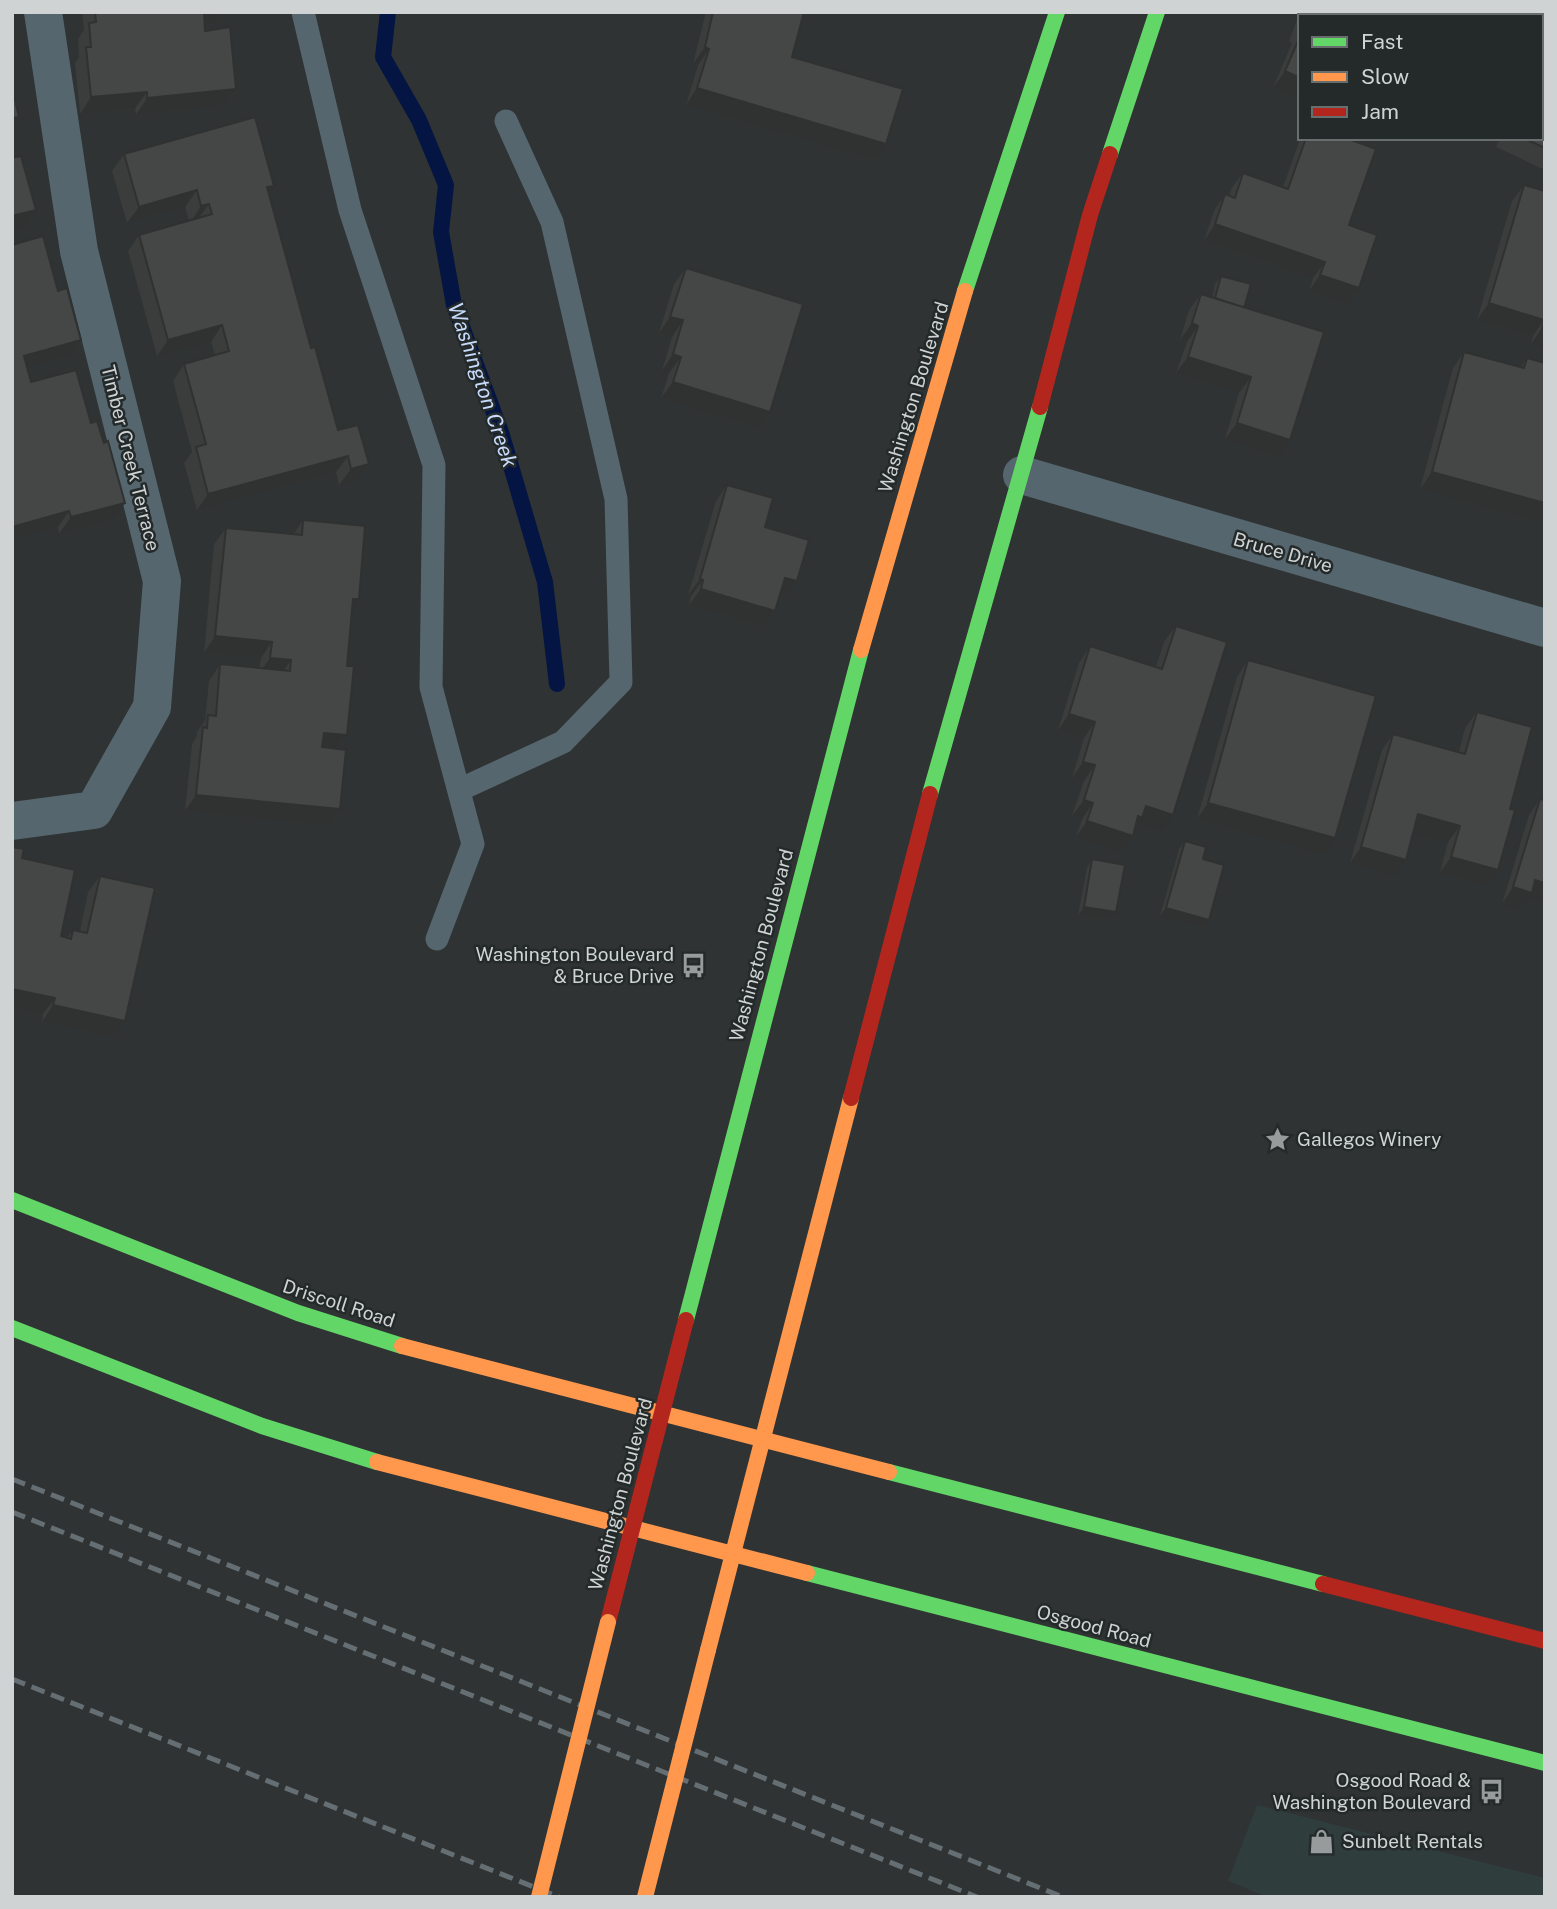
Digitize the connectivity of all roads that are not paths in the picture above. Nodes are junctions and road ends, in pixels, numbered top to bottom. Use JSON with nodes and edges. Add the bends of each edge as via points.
{"nodes":[{"id":1,"x":43,"y":12,"type":"edge"},
{"id":2,"x":303,"y":12,"type":"edge"},
{"id":3,"x":1057,"y":12,"type":"edge"},
{"id":4,"x":1157,"y":12,"type":"edge"},
{"id":5,"x":506,"y":121,"type":"dead end"},
{"id":6,"x":1022,"y":475,"type":"junction"},
{"id":7,"x":1545,"y":628,"type":"edge"},
{"id":8,"x":459,"y":790,"type":"junction"},
{"id":9,"x":12,"y":821,"type":"edge"},
{"id":10,"x":437,"y":939,"type":"dead end"},
{"id":11,"x":12,"y":1200,"type":"edge"},
{"id":12,"x":12,"y":1328,"type":"edge"},
{"id":13,"x":662,"y":1415,"type":"junction"},
{"id":14,"x":762,"y":1440,"type":"junction"},
{"id":15,"x":633,"y":1530,"type":"junction"},
{"id":16,"x":732,"y":1555,"type":"junction"},
{"id":17,"x":1545,"y":1641,"type":"edge"},
{"id":18,"x":1545,"y":1763,"type":"edge"},
{"id":19,"x":539,"y":1897,"type":"edge"},
{"id":20,"x":645,"y":1897,"type":"edge"}],
"edges":[{"from":1,"to":9,"type":"street","name":"Timber Creek Terrace","via":[[79,251],[162,580],[152,707],[94,810]]},
{"from":2,"to":8,"type":"lane","via":[[350,210],[434,465],[431,687]]},
{"from":3,"to":13,"type":"main road","name":"Washington Boulevard","via":[[907,487],[775,970]]},
{"from":4,"to":6,"type":"main road","via":[[1090,215]]},
{"from":5,"to":8,"type":"lane","via":[[552,222],[616,499],[621,682],[563,742]]},
{"from":6,"to":7,"type":"street","name":"Bruce Drive"},
{"from":6,"to":14,"type":"main road","via":[[890,940]]},
{"from":8,"to":10,"type":"lane","via":[[473,844]]},
{"from":11,"to":13,"type":"main road","name":"Driscoll Road","via":[[298,1313],[491,1371]]},
{"from":12,"to":15,"type":"main road","via":[[262,1426],[368,1460]]},
{"from":13,"to":14,"type":"main road"},
{"from":13,"to":15,"type":"main road","name":"Washington Boulevard"},
{"from":14,"to":16,"type":"main road"},
{"from":14,"to":17,"type":"main road"},
{"from":15,"to":16,"type":"main road","name":"Osgood Road"},
{"from":15,"to":19,"type":"main road","name":"Washington Boulevard","bridge":true},
{"from":16,"to":18,"type":"main road","name":"Osgood Road"},
{"from":16,"to":20,"type":"main road","bridge":true}]}
